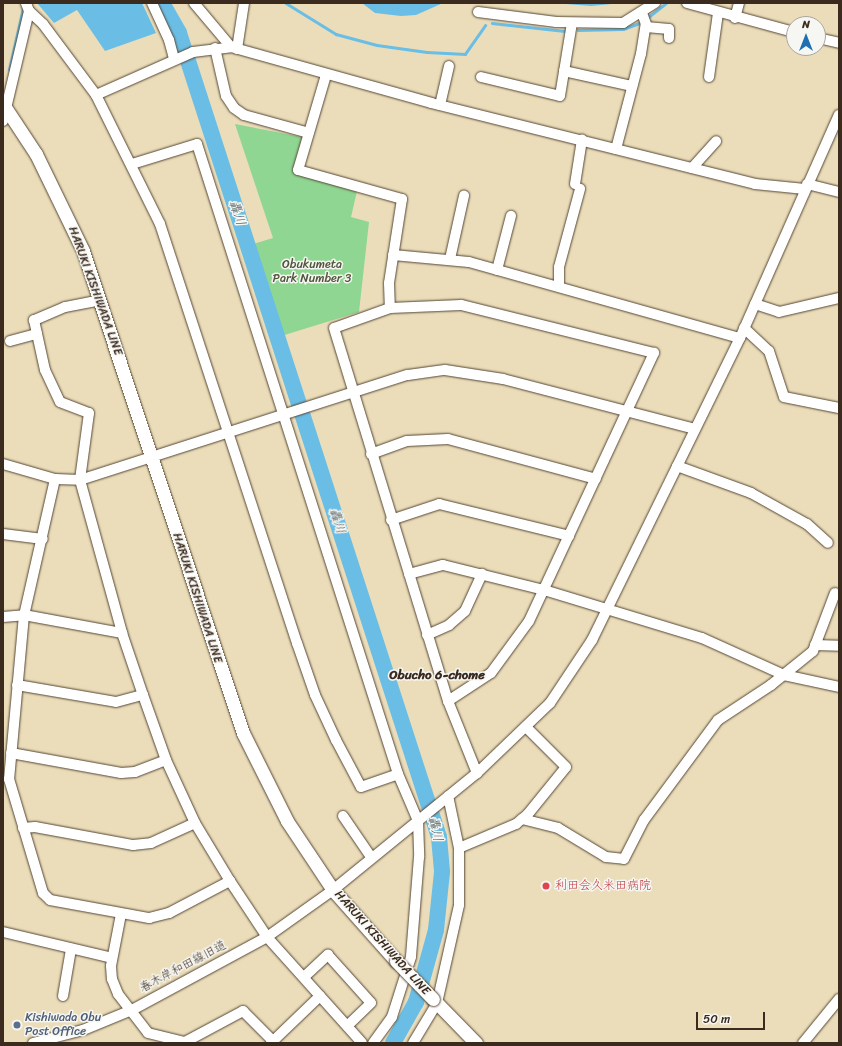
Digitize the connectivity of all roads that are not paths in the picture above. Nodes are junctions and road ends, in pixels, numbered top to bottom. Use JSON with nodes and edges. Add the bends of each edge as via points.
{"nodes":[{"id":1,"x":152,"y":3,"type":"edge"},
{"id":2,"x":194,"y":3,"type":"edge"},
{"id":3,"x":244,"y":3,"type":"edge"},
{"id":4,"x":655,"y":3,"type":"edge"},
{"id":5,"x":687,"y":3,"type":"edge"},
{"id":6,"x":739,"y":3,"type":"edge"},
{"id":7,"x":28,"y":7,"type":"edge"},
{"id":8,"x":478,"y":12,"type":"dead end"},
{"id":9,"x":642,"y":13,"type":"junction"},
{"id":10,"x":718,"y":13,"type":"junction"},
{"id":11,"x":735,"y":18,"type":"junction"},
{"id":12,"x":572,"y":23,"type":"junction"},
{"id":13,"x":646,"y":27,"type":"junction"},
{"id":14,"x":786,"y":30,"type":"edge"},
{"id":15,"x":669,"y":38,"type":"dead end"},
{"id":16,"x":826,"y":40,"type":"edge"},
{"id":17,"x":839,"y":43,"type":"edge"},
{"id":18,"x":215,"y":48,"type":"junction"},
{"id":19,"x":234,"y":48,"type":"junction"},
{"id":20,"x":174,"y":59,"type":"junction"},
{"id":21,"x":449,"y":66,"type":"dead end"},
{"id":22,"x":564,"y":71,"type":"junction"},
{"id":23,"x":326,"y":75,"type":"junction"},
{"id":24,"x":709,"y":77,"type":"dead end"},
{"id":25,"x":481,"y":78,"type":"dead end"},
{"id":26,"x":632,"y":86,"type":"junction"},
{"id":27,"x":96,"y":96,"type":"junction"},
{"id":28,"x":440,"y":105,"type":"junction"},
{"id":29,"x":5,"y":106,"type":"edge"},
{"id":30,"x":839,"y":115,"type":"edge"},
{"id":31,"x":3,"y":121,"type":"edge"},
{"id":32,"x":309,"y":133,"type":"junction"},
{"id":33,"x":582,"y":140,"type":"junction"},
{"id":34,"x":716,"y":140,"type":"dead end"},
{"id":35,"x":616,"y":149,"type":"junction"},
{"id":36,"x":132,"y":164,"type":"junction"},
{"id":37,"x":692,"y":168,"type":"junction"},
{"id":38,"x":806,"y":186,"type":"junction"},
{"id":39,"x":839,"y":192,"type":"edge"},
{"id":40,"x":464,"y":196,"type":"dead end"},
{"id":41,"x":511,"y":216,"type":"dead end"},
{"id":42,"x":393,"y":255,"type":"junction"},
{"id":43,"x":450,"y":259,"type":"junction"},
{"id":44,"x":498,"y":270,"type":"junction"},
{"id":45,"x":559,"y":286,"type":"junction"},
{"id":46,"x":839,"y":298,"type":"edge"},
{"id":47,"x":101,"y":300,"type":"junction"},
{"id":48,"x":755,"y":304,"type":"junction"},
{"id":49,"x":390,"y":308,"type":"junction"},
{"id":50,"x":744,"y":328,"type":"junction"},
{"id":51,"x":37,"y":334,"type":"junction"},
{"id":52,"x":740,"y":338,"type":"junction"},
{"id":53,"x":10,"y":341,"type":"dead end"},
{"id":54,"x":352,"y":393,"type":"junction"},
{"id":55,"x":839,"y":408,"type":"edge"},
{"id":56,"x":627,"y":412,"type":"junction"},
{"id":57,"x":287,"y":415,"type":"junction"},
{"id":58,"x":695,"y":429,"type":"junction"},
{"id":59,"x":230,"y":435,"type":"junction"},
{"id":60,"x":371,"y":454,"type":"junction"},
{"id":61,"x":150,"y":456,"type":"junction"},
{"id":62,"x":3,"y":464,"type":"edge"},
{"id":63,"x":677,"y":466,"type":"junction"},
{"id":64,"x":596,"y":478,"type":"junction"},
{"id":65,"x":55,"y":479,"type":"junction"},
{"id":66,"x":80,"y":480,"type":"junction"},
{"id":67,"x":392,"y":520,"type":"junction"},
{"id":68,"x":3,"y":534,"type":"edge"},
{"id":69,"x":569,"y":536,"type":"junction"},
{"id":70,"x":43,"y":538,"type":"junction"},
{"id":71,"x":828,"y":543,"type":"dead end"},
{"id":72,"x":408,"y":574,"type":"junction"},
{"id":73,"x":482,"y":574,"type":"junction"},
{"id":74,"x":544,"y":590,"type":"junction"},
{"id":75,"x":835,"y":593,"type":"dead end"},
{"id":76,"x":607,"y":608,"type":"junction"},
{"id":77,"x":24,"y":615,"type":"junction"},
{"id":78,"x":3,"y":617,"type":"edge"},
{"id":79,"x":122,"y":633,"type":"junction"},
{"id":80,"x":427,"y":635,"type":"junction"},
{"id":81,"x":815,"y":645,"type":"junction"},
{"id":82,"x":839,"y":646,"type":"edge"},
{"id":83,"x":784,"y":675,"type":"junction"},
{"id":84,"x":17,"y":685,"type":"junction"},
{"id":85,"x":839,"y":687,"type":"edge"},
{"id":86,"x":143,"y":695,"type":"junction"},
{"id":87,"x":448,"y":701,"type":"junction"},
{"id":88,"x":527,"y":728,"type":"junction"},
{"id":89,"x":11,"y":753,"type":"junction"},
{"id":90,"x":166,"y":760,"type":"junction"},
{"id":91,"x":476,"y":773,"type":"junction"},
{"id":92,"x":398,"y":774,"type":"junction"},
{"id":93,"x":6,"y":778,"type":"edge"},
{"id":94,"x":448,"y":796,"type":"junction"},
{"id":95,"x":343,"y":816,"type":"dead end"},
{"id":96,"x":522,"y":819,"type":"junction"},
{"id":97,"x":420,"y":820,"type":"junction"},
{"id":98,"x":194,"y":823,"type":"junction"},
{"id":99,"x":23,"y":828,"type":"junction"},
{"id":100,"x":459,"y":848,"type":"junction"},
{"id":101,"x":371,"y":856,"type":"junction"},
{"id":102,"x":230,"y":881,"type":"junction"},
{"id":103,"x":333,"y":890,"type":"junction"},
{"id":104,"x":121,"y":914,"type":"junction"},
{"id":105,"x":3,"y":932,"type":"edge"},
{"id":106,"x":268,"y":937,"type":"junction"},
{"id":107,"x":71,"y":948,"type":"junction"},
{"id":108,"x":112,"y":958,"type":"junction"},
{"id":109,"x":304,"y":977,"type":"junction"},
{"id":110,"x":64,"y":996,"type":"dead end"},
{"id":111,"x":320,"y":996,"type":"junction"},
{"id":112,"x":839,"y":1000,"type":"edge"},
{"id":113,"x":435,"y":1001,"type":"junction"},
{"id":114,"x":132,"y":1010,"type":"junction"},
{"id":115,"x":347,"y":1026,"type":"junction"},
{"id":116,"x":272,"y":1042,"type":"edge"},
{"id":117,"x":33,"y":1043,"type":"edge"},
{"id":118,"x":186,"y":1043,"type":"edge"},
{"id":119,"x":362,"y":1043,"type":"edge"},
{"id":120,"x":373,"y":1043,"type":"edge"},
{"id":121,"x":413,"y":1043,"type":"edge"},
{"id":122,"x":476,"y":1043,"type":"edge"},
{"id":123,"x":803,"y":1043,"type":"edge"}],
"edges":[{"from":1,"to":20,"type":"street"},
{"from":2,"to":19,"type":"street"},
{"from":3,"to":19,"type":"street"},
{"from":4,"to":9,"type":"street"},
{"from":5,"to":10,"type":"street"},
{"from":6,"to":11,"type":"street"},
{"from":7,"to":27,"type":"street"},
{"from":7,"to":29,"type":"street"},
{"from":8,"to":12,"type":"street"},
{"from":9,"to":12,"type":"street","via":[[623,23]]},
{"from":9,"to":13,"type":"street"},
{"from":10,"to":11,"type":"street"},
{"from":10,"to":24,"type":"street"},
{"from":11,"to":14,"type":"street"},
{"from":12,"to":22,"type":"street"},
{"from":13,"to":15,"type":"street","via":[[669,29]]},
{"from":13,"to":26,"type":"street"},
{"from":16,"to":17,"type":"street"},
{"from":18,"to":19,"type":"street"},
{"from":18,"to":20,"type":"street"},
{"from":18,"to":32,"type":"street","via":[[226,96],[234,108],[244,115]]},
{"from":19,"to":23,"type":"street"},
{"from":20,"to":27,"type":"street"},
{"from":21,"to":28,"type":"street"},
{"from":22,"to":25,"type":"street","via":[[560,96]]},
{"from":22,"to":26,"type":"street"},
{"from":23,"to":28,"type":"street"},
{"from":23,"to":32,"type":"street"},
{"from":26,"to":35,"type":"street"},
{"from":27,"to":36,"type":"street"},
{"from":28,"to":33,"type":"street"},
{"from":29,"to":31,"type":"street"},
{"from":29,"to":47,"type":"main road","name":"HARUKI KISHIWADA LINE","via":[[36,154],[61,202]]},
{"from":30,"to":38,"type":"street","name":"春木岸和田線旧道"},
{"from":32,"to":42,"type":"street","via":[[298,170],[402,199]]},
{"from":33,"to":35,"type":"street"},
{"from":33,"to":45,"type":"street","via":[[577,186],[558,267]]},
{"from":34,"to":37,"type":"street"},
{"from":35,"to":37,"type":"street"},
{"from":36,"to":57,"type":"street","via":[[197,144]]},
{"from":36,"to":59,"type":"street","via":[[168,246]]},
{"from":37,"to":38,"type":"street","via":[[756,184]]},
{"from":38,"to":39,"type":"street"},
{"from":38,"to":48,"type":"street","name":"春木岸和田線旧道"},
{"from":40,"to":43,"type":"street"},
{"from":41,"to":44,"type":"street"},
{"from":42,"to":43,"type":"street"},
{"from":42,"to":49,"type":"street"},
{"from":43,"to":44,"type":"street"},
{"from":44,"to":45,"type":"street"},
{"from":45,"to":52,"type":"street"},
{"from":46,"to":48,"type":"street","via":[[779,312]]},
{"from":47,"to":51,"type":"street","via":[[65,307],[34,320]]},
{"from":47,"to":61,"type":"main road","name":"HARUKI KISHIWADA LINE"},
{"from":48,"to":50,"type":"street","name":"春木岸和田線旧道"},
{"from":49,"to":54,"type":"street","via":[[334,328]]},
{"from":49,"to":56,"type":"street","via":[[438,305],[492,310],[654,353]]},
{"from":50,"to":52,"type":"street","name":"春木岸和田線旧道"},
{"from":50,"to":55,"type":"street","via":[[769,351],[784,397]]},
{"from":51,"to":53,"type":"street"},
{"from":51,"to":66,"type":"street","via":[[45,370],[60,402],[89,413]]},
{"from":52,"to":58,"type":"street","name":"春木岸和田線旧道"},
{"from":54,"to":56,"type":"street","via":[[408,375],[445,370],[503,379]]},
{"from":54,"to":57,"type":"street"},
{"from":54,"to":60,"type":"street"},
{"from":56,"to":58,"type":"street"},
{"from":56,"to":64,"type":"street"},
{"from":57,"to":59,"type":"street"},
{"from":57,"to":92,"type":"street"},
{"from":58,"to":63,"type":"street","name":"春木岸和田線旧道"},
{"from":59,"to":61,"type":"street"},
{"from":59,"to":92,"type":"street","via":[[312,688],[336,740],[362,787]]},
{"from":60,"to":64,"type":"street","via":[[407,442],[448,439]]},
{"from":60,"to":67,"type":"street"},
{"from":61,"to":66,"type":"street"},
{"from":61,"to":103,"type":"main road","name":"HARUKI KISHIWADA LINE","via":[[243,733],[287,821]]},
{"from":62,"to":65,"type":"street"},
{"from":63,"to":71,"type":"street","via":[[751,492],[807,524]]},
{"from":63,"to":76,"type":"street","name":"春木岸和田線旧道"},
{"from":64,"to":69,"type":"street"},
{"from":65,"to":66,"type":"street"},
{"from":65,"to":70,"type":"street"},
{"from":66,"to":79,"type":"street"},
{"from":67,"to":69,"type":"street","via":[[439,504]]},
{"from":67,"to":72,"type":"street"},
{"from":68,"to":70,"type":"street"},
{"from":69,"to":74,"type":"street"},
{"from":70,"to":77,"type":"street"},
{"from":72,"to":73,"type":"street","via":[[443,565]]},
{"from":72,"to":80,"type":"street"},
{"from":73,"to":74,"type":"street"},
{"from":73,"to":80,"type":"street","via":[[465,611],[449,625]]},
{"from":74,"to":76,"type":"street"},
{"from":74,"to":87,"type":"street","via":[[529,621],[491,673]]},
{"from":75,"to":81,"type":"street"},
{"from":76,"to":83,"type":"street","via":[[702,638]]},
{"from":76,"to":88,"type":"street","name":"春木岸和田線旧道","via":[[571,674]]},
{"from":77,"to":78,"type":"street"},
{"from":77,"to":79,"type":"street"},
{"from":77,"to":84,"type":"street"},
{"from":79,"to":86,"type":"street"},
{"from":80,"to":87,"type":"street"},
{"from":81,"to":82,"type":"street"},
{"from":81,"to":83,"type":"street","via":[[813,651]]},
{"from":83,"to":85,"type":"street"},
{"from":83,"to":96,"type":"street","via":[[718,720],[644,820],[624,859],[606,857],[558,828]]},
{"from":84,"to":86,"type":"street","via":[[116,702]]},
{"from":84,"to":89,"type":"street"},
{"from":86,"to":90,"type":"street"},
{"from":87,"to":91,"type":"street"},
{"from":88,"to":91,"type":"street","name":"春木岸和田線旧道"},
{"from":88,"to":96,"type":"street","via":[[566,767]]},
{"from":89,"to":90,"type":"street","via":[[121,773],[135,772]]},
{"from":89,"to":93,"type":"street"},
{"from":90,"to":98,"type":"street"},
{"from":91,"to":94,"type":"street","name":"春木岸和田線旧道"},
{"from":92,"to":97,"type":"street"},
{"from":93,"to":99,"type":"street"},
{"from":94,"to":97,"type":"street","name":"春木岸和田線旧道"},
{"from":94,"to":100,"type":"street"},
{"from":95,"to":101,"type":"street"},
{"from":96,"to":100,"type":"street","via":[[479,842]]},
{"from":97,"to":101,"type":"street","name":"春木岸和田線旧道"},
{"from":97,"to":120,"type":"street","via":[[411,957],[392,1017]]},
{"from":98,"to":99,"type":"street","via":[[151,843],[133,845],[35,827]]},
{"from":98,"to":102,"type":"street"},
{"from":99,"to":104,"type":"street","via":[[43,893],[50,900]]},
{"from":100,"to":113,"type":"street","via":[[459,905]]},
{"from":101,"to":103,"type":"street","name":"春木岸和田線旧道"},
{"from":102,"to":104,"type":"street","via":[[169,913],[149,918]]},
{"from":102,"to":106,"type":"street"},
{"from":103,"to":106,"type":"street","name":"春木岸和田線旧道"},
{"from":103,"to":113,"type":"main road","name":"HARUKI KISHIWADA LINE","bridge":true},
{"from":104,"to":108,"type":"street"},
{"from":105,"to":107,"type":"street"},
{"from":106,"to":109,"type":"street"},
{"from":106,"to":114,"type":"street","name":"春木岸和田線旧道"},
{"from":107,"to":108,"type":"street"},
{"from":107,"to":110,"type":"street"},
{"from":108,"to":114,"type":"street","via":[[112,979]]},
{"from":109,"to":111,"type":"street"},
{"from":109,"to":115,"type":"street","via":[[328,955],[366,998],[371,1004]]},
{"from":111,"to":115,"type":"street"},
{"from":111,"to":116,"type":"street"},
{"from":112,"to":123,"type":"street"},
{"from":113,"to":121,"type":"street"},
{"from":113,"to":122,"type":"main road","name":"HARUKI KISHIWADA LINE"},
{"from":114,"to":117,"type":"street","name":"春木岸和田線旧道","via":[[83,1030]]},
{"from":114,"to":118,"type":"street","via":[[148,1033]]},
{"from":115,"to":119,"type":"street"},
{"from":116,"to":118,"type":"street","via":[[243,1011]]}]}
